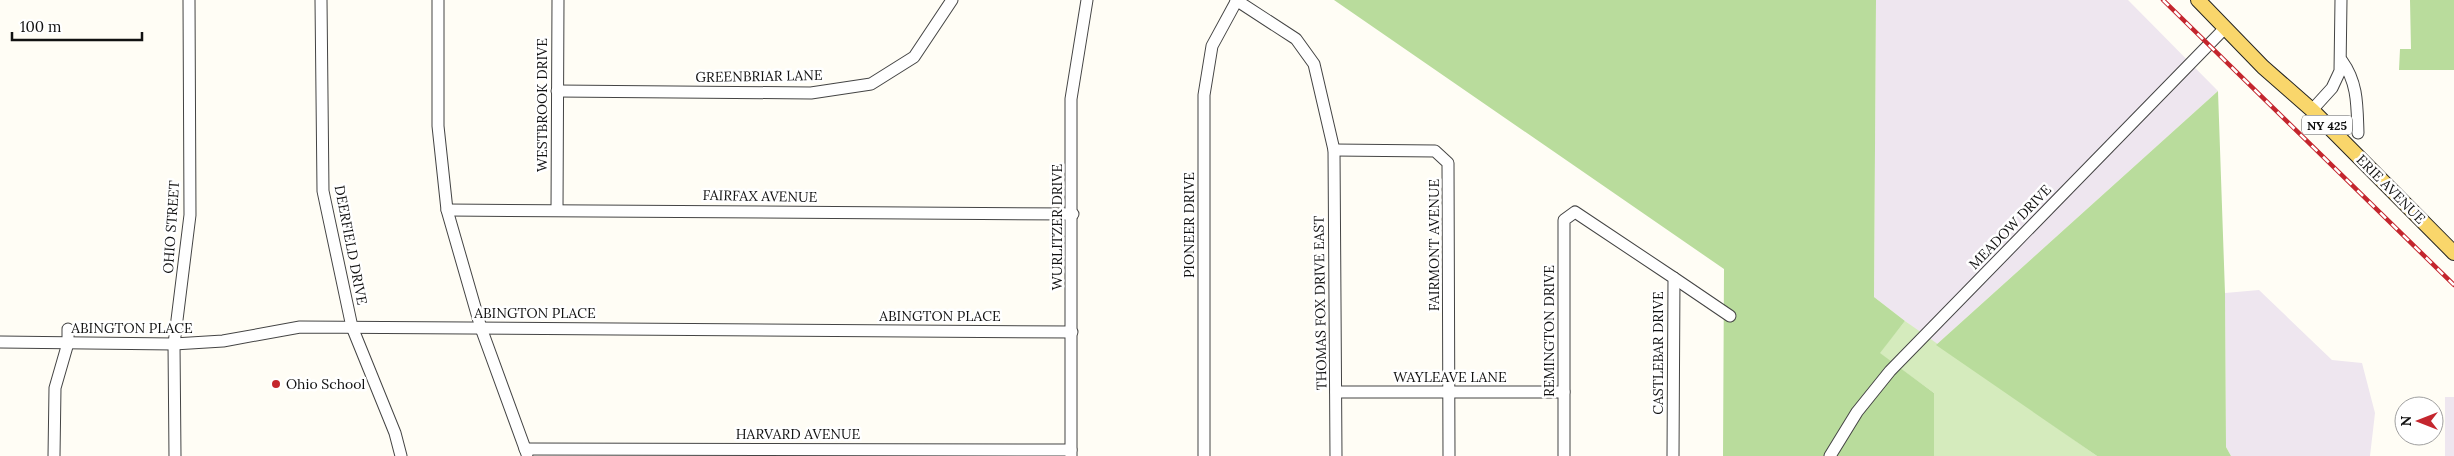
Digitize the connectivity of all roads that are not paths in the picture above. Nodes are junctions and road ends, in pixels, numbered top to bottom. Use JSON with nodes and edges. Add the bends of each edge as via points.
{"nodes":[{"id":1,"x":189,"y":0,"type":"edge"},
{"id":2,"x":321,"y":0,"type":"edge"},
{"id":3,"x":438,"y":0,"type":"edge"},
{"id":4,"x":558,"y":0,"type":"edge"},
{"id":5,"x":952,"y":0,"type":"edge"},
{"id":6,"x":1087,"y":0,"type":"edge"},
{"id":7,"x":1236,"y":0,"type":"edge"},
{"id":8,"x":2198,"y":0,"type":"edge"},
{"id":9,"x":2341,"y":0,"type":"edge"},
{"id":10,"x":2225,"y":28,"type":"junction"},
{"id":11,"x":2342,"y":61,"type":"junction"},
{"id":12,"x":557,"y":91,"type":"junction"},
{"id":13,"x":2312,"y":110,"type":"junction"},
{"id":14,"x":2358,"y":133,"type":"dead end"},
{"id":15,"x":1334,"y":150,"type":"junction"},
{"id":16,"x":447,"y":210,"type":"junction"},
{"id":17,"x":557,"y":210,"type":"junction"},
{"id":18,"x":1575,"y":212,"type":"joint"},
{"id":19,"x":1073,"y":214,"type":"junction"},
{"id":20,"x":2454,"y":253,"type":"edge"},
{"id":21,"x":1674,"y":278,"type":"junction"},
{"id":22,"x":1730,"y":316,"type":"dead end"},
{"id":23,"x":352,"y":327,"type":"junction"},
{"id":24,"x":480,"y":328,"type":"junction"},
{"id":25,"x":68,"y":329,"type":"dead end"},
{"id":26,"x":1072,"y":332,"type":"junction"},
{"id":27,"x":0,"y":342,"type":"edge"},
{"id":28,"x":68,"y":343,"type":"junction"},
{"id":29,"x":174,"y":344,"type":"junction"},
{"id":30,"x":1336,"y":392,"type":"junction"},
{"id":31,"x":1449,"y":392,"type":"junction"},
{"id":32,"x":1564,"y":392,"type":"junction"},
{"id":33,"x":526,"y":452,"type":"edge"},
{"id":34,"x":1071,"y":453,"type":"edge"},
{"id":35,"x":54,"y":456,"type":"edge"},
{"id":36,"x":175,"y":456,"type":"edge"},
{"id":37,"x":401,"y":456,"type":"edge"},
{"id":38,"x":1204,"y":456,"type":"edge"},
{"id":39,"x":1336,"y":456,"type":"edge"},
{"id":40,"x":1450,"y":456,"type":"edge"},
{"id":41,"x":1564,"y":456,"type":"edge"},
{"id":42,"x":1673,"y":456,"type":"edge"},
{"id":43,"x":1830,"y":456,"type":"edge"}],
"edges":[{"from":1,"to":29,"type":"street","name":"OHIO STREET","via":[[190,215]]},
{"from":2,"to":23,"type":"street","name":"DEERFIELD DRIVE","via":[[323,191]]},
{"from":3,"to":16,"type":"street","via":[[438,126]]},
{"from":4,"to":12,"type":"street","name":"WESTBROOK DRIVE"},
{"from":5,"to":12,"type":"street","name":"GREENBRIAR LANE","via":[[914,57],[871,84],[811,93]]},
{"from":6,"to":19,"type":"street","name":"WURLITZER DRIVE","via":[[1071,99]]},
{"from":7,"to":15,"type":"street","via":[[1296,39],[1314,64]]},
{"from":7,"to":38,"type":"street","name":"PIONEER DRIVE","via":[[1212,46],[1204,95]]},
{"from":8,"to":10,"type":"main road","name":"ERIE AVENUE","number":"NY 425"},
{"from":9,"to":11,"type":"street"},
{"from":10,"to":13,"type":"main road","name":"ERIE AVENUE","number":"NY 425"},
{"from":10,"to":43,"type":"street","name":"MEADOW DRIVE","via":[[1890,371],[1857,412]]},
{"from":11,"to":13,"type":"street","via":[[2332,88]]},
{"from":11,"to":14,"type":"street","via":[[2355,84]]},
{"from":12,"to":17,"type":"street","name":"WESTBROOK DRIVE"},
{"from":13,"to":20,"type":"main road","name":"ERIE AVENUE","number":"NY 425"},
{"from":15,"to":30,"type":"street","name":"THOMAS FOX DRIVE EAST"},
{"from":15,"to":31,"type":"street","name":"FAIRMONT AVENUE","via":[[1435,151],[1448,163]]},
{"from":16,"to":17,"type":"street","name":"FAIRFAX AVENUE"},
{"from":16,"to":24,"type":"street"},
{"from":17,"to":19,"type":"street","name":"FAIRFAX AVENUE"},
{"from":18,"to":21,"type":"street","name":"CASTLEBAR DRIVE"},
{"from":18,"to":32,"type":"street","name":"REMINGTON DRIVE","via":[[1564,220]]},
{"from":19,"to":26,"type":"street","name":"WURLITZER DRIVE"},
{"from":21,"to":22,"type":"street"},
{"from":21,"to":42,"type":"street","name":"CASTLEBAR DRIVE"},
{"from":23,"to":24,"type":"street","name":"ABINGTON PLACE"},
{"from":23,"to":29,"type":"street","name":"ABINGTON PLACE","via":[[300,327],[223,341]]},
{"from":23,"to":37,"type":"street","name":"DEERFIELD DRIVE"},
{"from":24,"to":26,"type":"street","name":"ABINGTON PLACE"},
{"from":24,"to":33,"type":"street"},
{"from":25,"to":28,"type":"street"},
{"from":26,"to":34,"type":"street","name":"WURLITZER DRIVE"},
{"from":27,"to":28,"type":"street","name":"ABINGTON PLACE"},
{"from":28,"to":29,"type":"street","name":"ABINGTON PLACE"},
{"from":28,"to":35,"type":"street","via":[[55,388]]},
{"from":29,"to":36,"type":"street","name":"OHIO STREET"},
{"from":30,"to":31,"type":"street","name":"WAYLEAVE LANE"},
{"from":30,"to":39,"type":"street","name":"THOMAS FOX DRIVE EAST"},
{"from":31,"to":32,"type":"street","name":"WAYLEAVE LANE"},
{"from":31,"to":40,"type":"street","name":"FAIRMONT AVENUE"},
{"from":32,"to":41,"type":"street","name":"REMINGTON DRIVE"},
{"from":33,"to":34,"type":"street","name":"HARVARD AVENUE"}]}
